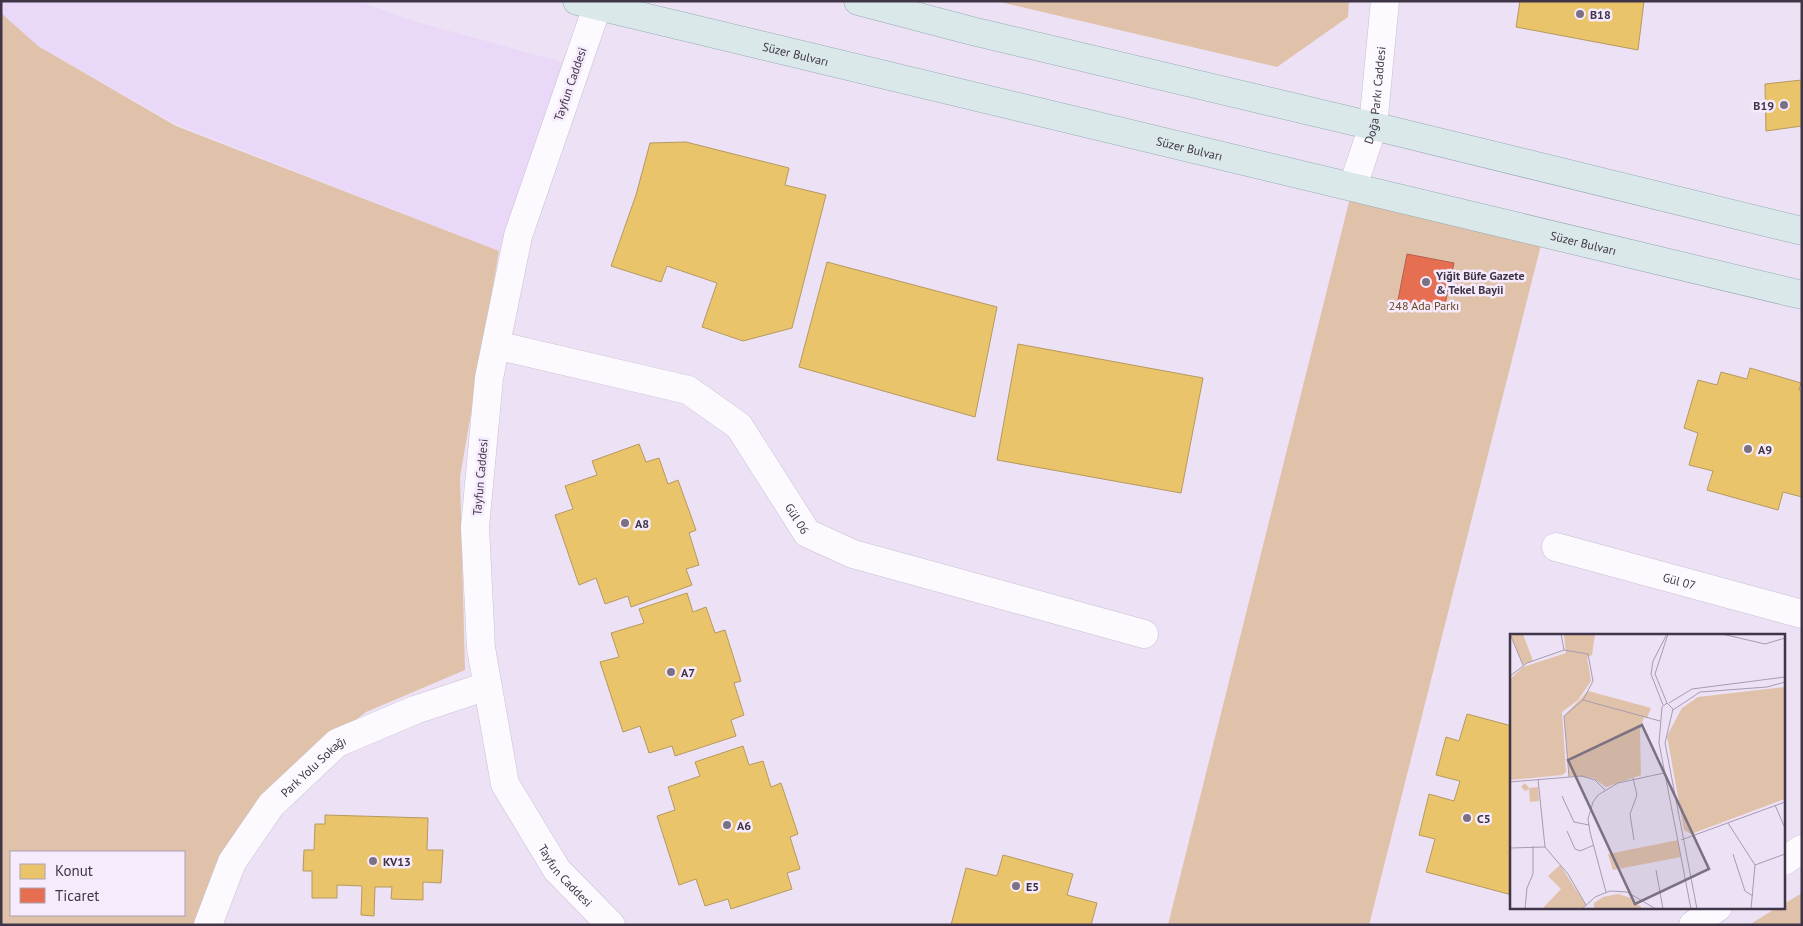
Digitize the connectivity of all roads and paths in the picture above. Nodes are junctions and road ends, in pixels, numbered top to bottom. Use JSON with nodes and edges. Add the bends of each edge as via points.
{"nodes":[{"id":1,"x":858,"y":1,"type":"edge"},
{"id":2,"x":1384,"y":1,"type":"edge"},
{"id":3,"x":587,"y":4,"type":"edge"},
{"id":4,"x":1373,"y":126,"type":"junction"},
{"id":5,"x":1353,"y":186,"type":"junction"},
{"id":6,"x":1802,"y":231,"type":"edge"},
{"id":7,"x":1802,"y":295,"type":"edge"},
{"id":8,"x":496,"y":345,"type":"junction"},
{"id":9,"x":1556,"y":546,"type":"dead end"},
{"id":10,"x":1802,"y":614,"type":"edge"},
{"id":11,"x":1144,"y":634,"type":"dead end"},
{"id":12,"x":487,"y":686,"type":"junction"},
{"id":13,"x":1802,"y":849,"type":"edge"},
{"id":14,"x":1786,"y":860,"type":"edge"},
{"id":15,"x":1717,"y":908,"type":"edge"},
{"id":16,"x":208,"y":925,"type":"edge"},
{"id":17,"x":611,"y":925,"type":"edge"},
{"id":18,"x":1693,"y":925,"type":"edge"}],
"edges":[{"from":1,"to":4,"type":"main road","via":[[972,32]]},
{"from":2,"to":4,"type":"street","name":"Doğa Parkı Caddesi"},
{"from":3,"to":5,"type":"main road","name":"Süzer Bulvarı"},
{"from":3,"to":8,"type":"street","name":"Tayfun Caddesi","via":[[518,236]]},
{"from":4,"to":5,"type":"street","name":"Doğa Parkı Caddesi"},
{"from":4,"to":6,"type":"main road"},
{"from":5,"to":7,"type":"main road","name":"Süzer Bulvarı"},
{"from":8,"to":11,"type":"street","name":"Gül 06","via":[[688,390],[739,426],[807,533],[853,554]]},
{"from":8,"to":12,"type":"street","name":"Tayfun Caddesi","via":[[489,378],[475,527],[480,648]]},
{"from":9,"to":10,"type":"street","name":"Gül 07"},
{"from":12,"to":16,"type":"street","name":"Park Yolu Sokağı","via":[[415,710],[338,743],[271,805],[232,862]]},
{"from":12,"to":17,"type":"street","name":"Tayfun Caddesi","via":[[504,784],[557,870]]},
{"from":13,"to":14,"type":"street"},
{"from":15,"to":18,"type":"street"}]}
